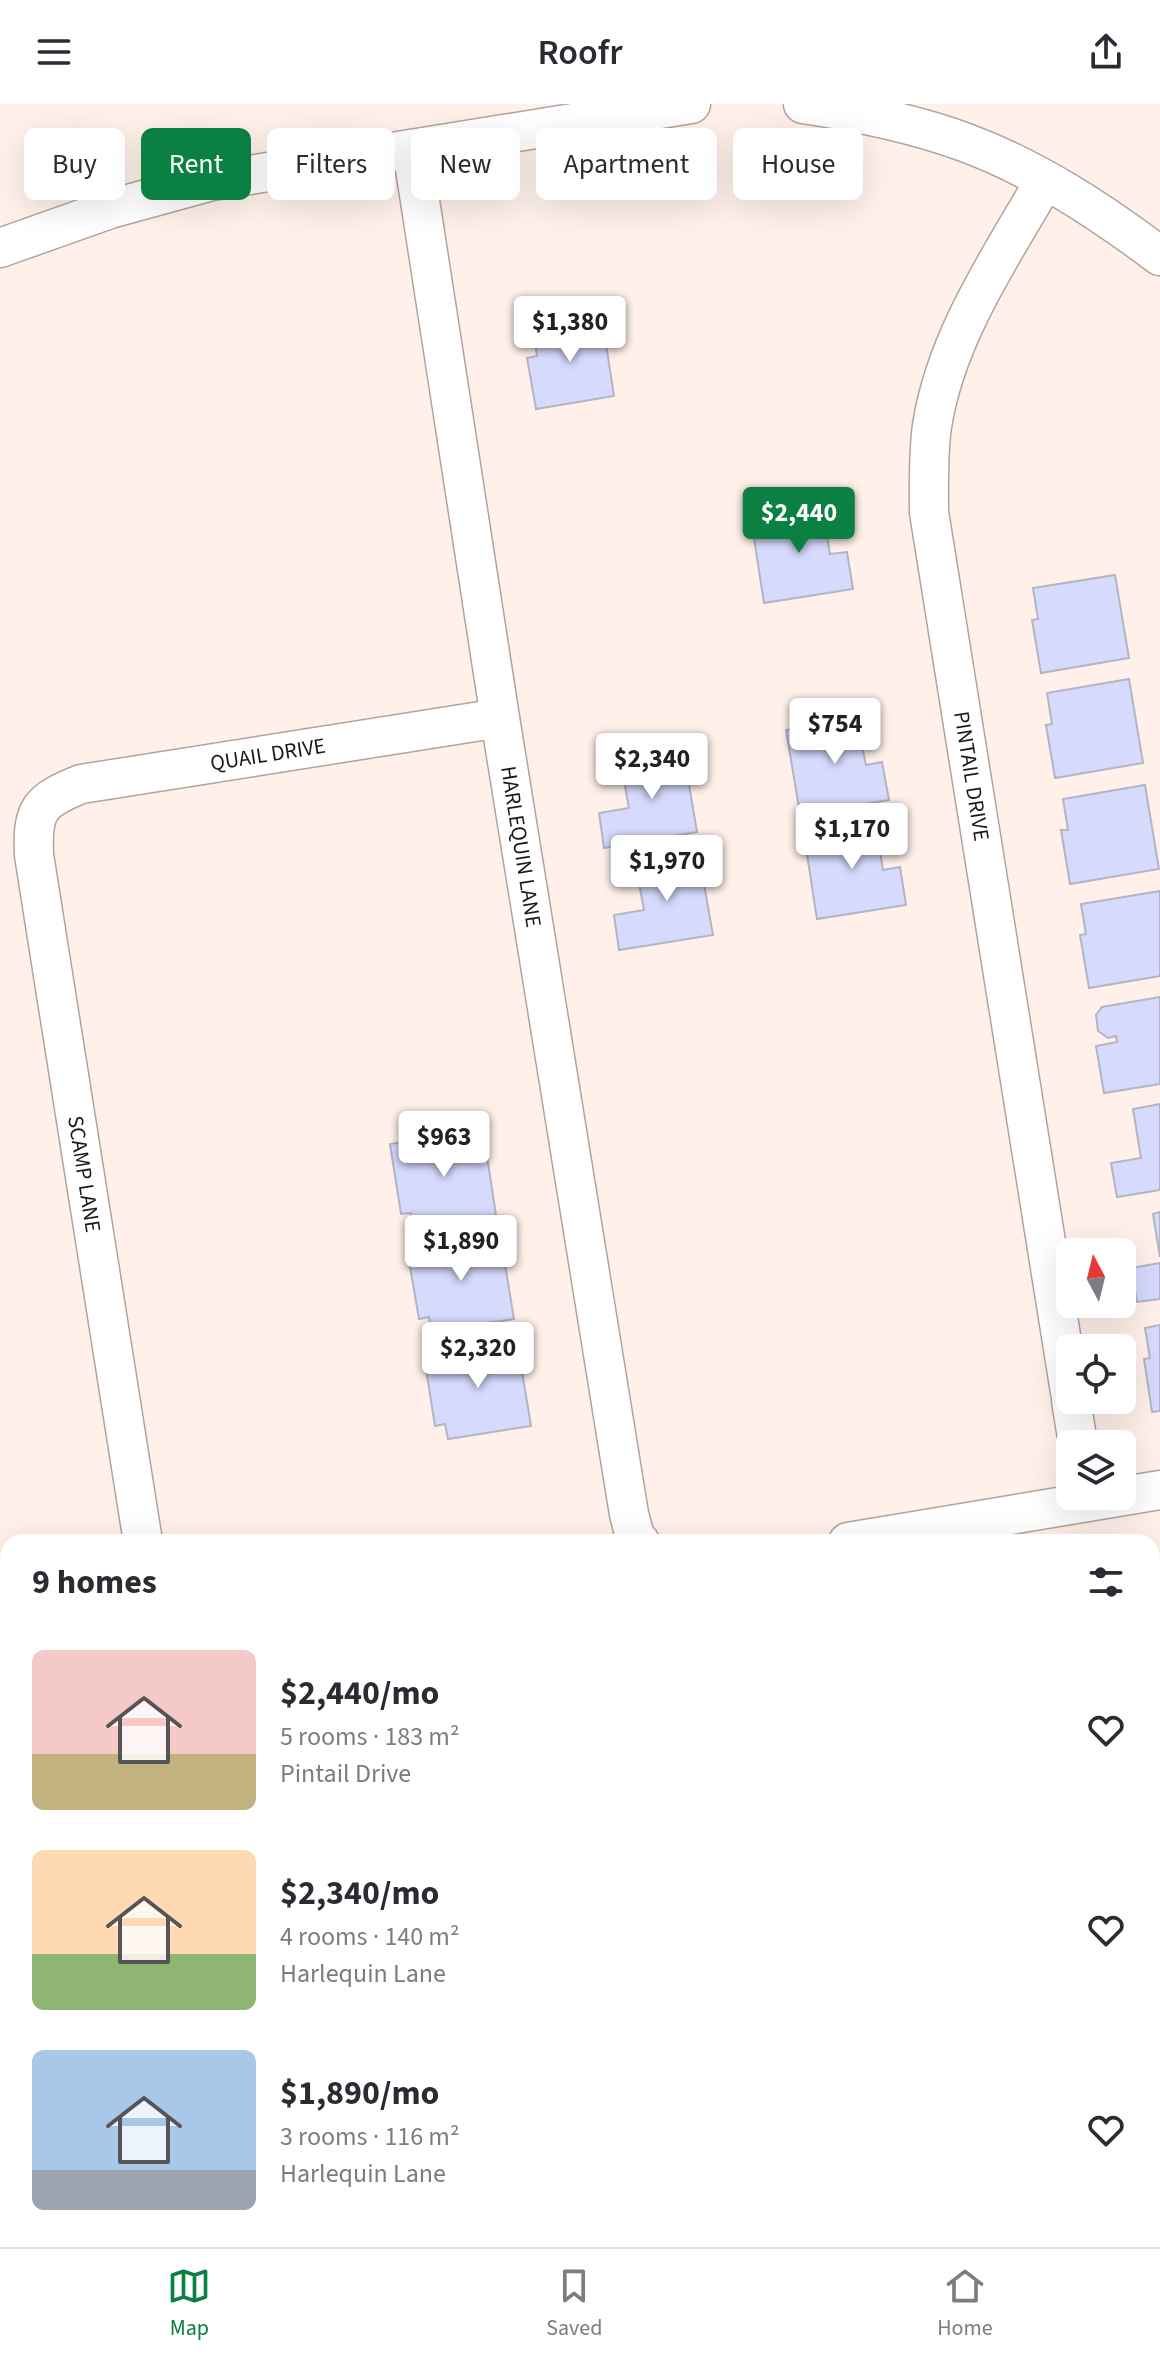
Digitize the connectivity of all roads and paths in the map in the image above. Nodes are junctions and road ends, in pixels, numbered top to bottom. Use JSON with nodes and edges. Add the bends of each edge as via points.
{"nodes":[{"id":1,"x":691,"y":104,"type":"edge"},
{"id":2,"x":803,"y":104,"type":"edge"},
{"id":3,"x":520,"y":132,"type":"edge"},
{"id":4,"x":411,"y":149,"type":"edge"},
{"id":5,"x":1045,"y":180,"type":"junction"},
{"id":6,"x":420,"y":200,"type":"edge"},
{"id":7,"x":0,"y":248,"type":"edge"},
{"id":8,"x":1160,"y":256,"type":"edge"},
{"id":9,"x":500,"y":718,"type":"junction"},
{"id":10,"x":40,"y":807,"type":"joint"},
{"id":11,"x":1061,"y":1334,"type":"edge"},
{"id":12,"x":1160,"y":1490,"type":"edge"},
{"id":13,"x":1136,"y":1493,"type":"edge"},
{"id":14,"x":1056,"y":1505,"type":"edge"},
{"id":15,"x":142,"y":1534,"type":"edge"},
{"id":16,"x":634,"y":1534,"type":"edge"},
{"id":17,"x":892,"y":1534,"type":"edge"}],
"edges":[{"from":1,"to":3,"type":"street"},
{"from":2,"to":5,"type":"street","via":[[913,125],[965,142]]},
{"from":4,"to":7,"type":"street","via":[[212,181],[110,209]]},
{"from":5,"to":8,"type":"street"},
{"from":5,"to":11,"type":"street","name":"PINTAIL DRIVE","via":[[957,343],[941,385],[928,469],[929,512]]},
{"from":6,"to":9,"type":"street","name":"HARLEQUIN LANE"},
{"from":9,"to":10,"type":"street","name":"QUAIL DRIVE","via":[[81,784]]},
{"from":9,"to":16,"type":"street","name":"HARLEQUIN LANE"},
{"from":10,"to":15,"type":"street","name":"SCAMP LANE","via":[[33,827],[34,855]]},
{"from":12,"to":13,"type":"street"},
{"from":14,"to":17,"type":"street"}]}
